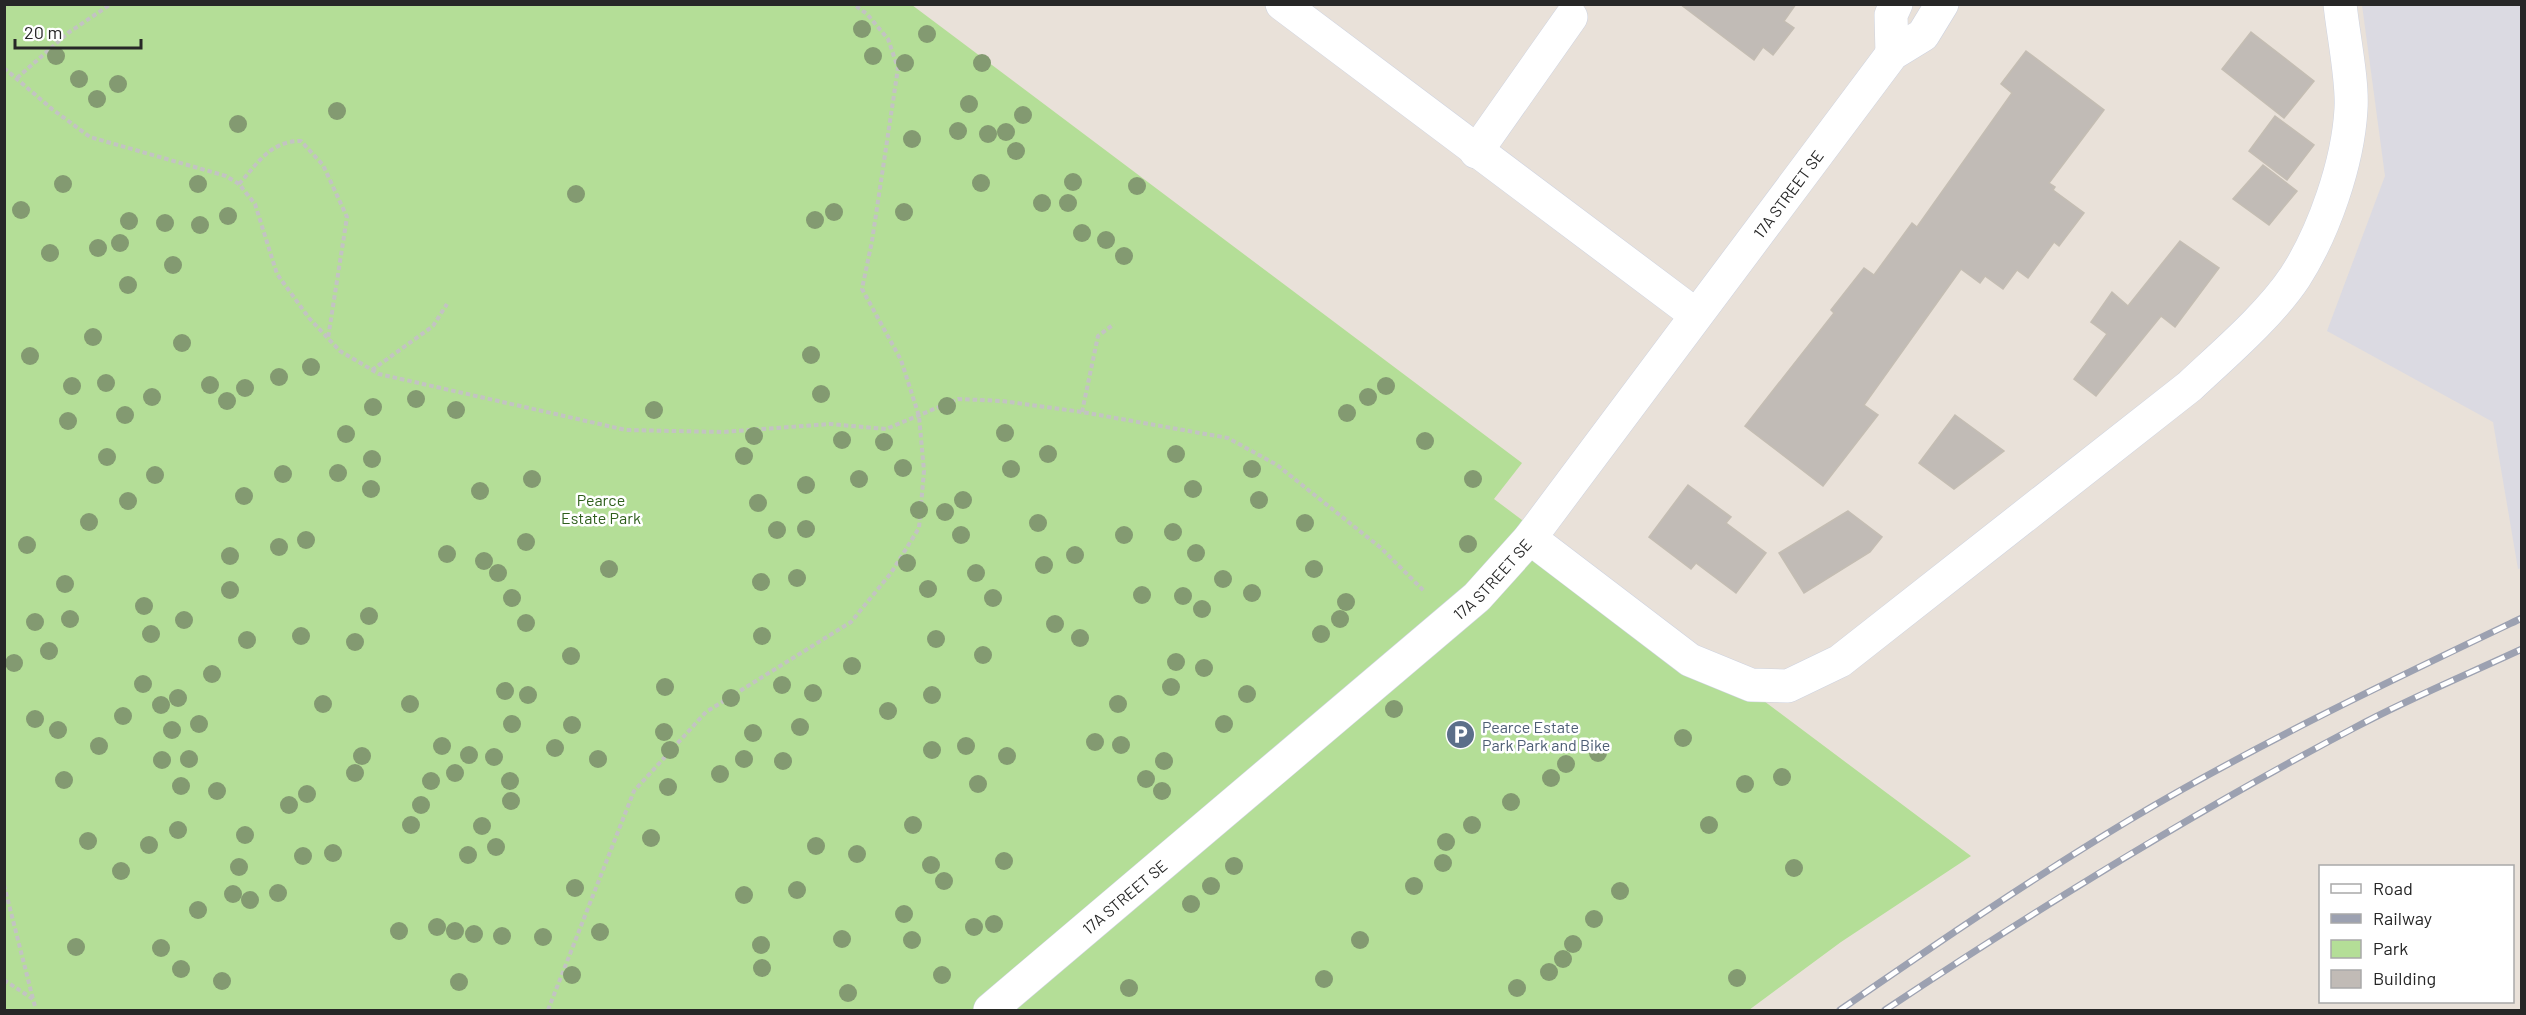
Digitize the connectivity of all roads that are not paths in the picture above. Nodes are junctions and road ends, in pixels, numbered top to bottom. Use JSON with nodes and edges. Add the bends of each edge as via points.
{"nodes":[{"id":1,"x":1282,"y":4,"type":"edge"},
{"id":2,"x":1896,"y":4,"type":"edge"},
{"id":3,"x":1942,"y":4,"type":"edge"},
{"id":4,"x":2340,"y":4,"type":"edge"},
{"id":5,"x":1571,"y":17,"type":"dead end"},
{"id":6,"x":1892,"y":54,"type":"junction"},
{"id":7,"x":1476,"y":152,"type":"junction"},
{"id":8,"x":1696,"y":315,"type":"junction"},
{"id":9,"x":1530,"y":538,"type":"junction"},
{"id":10,"x":990,"y":1011,"type":"edge"}],
"edges":[{"from":1,"to":7,"type":"street"},
{"from":2,"to":6,"type":"street","via":[[1891,15]]},
{"from":3,"to":6,"type":"street","name":"17A STREET SE","via":[[1923,35]]},
{"from":4,"to":9,"type":"street","via":[[2351,108],[2339,174],[2319,234],[2294,279],[2244,336],[2190,386],[1840,661],[1788,687],[1751,685],[1690,660]]},
{"from":5,"to":7,"type":"street"},
{"from":6,"to":8,"type":"street","name":"17A STREET SE"},
{"from":7,"to":8,"type":"street"},
{"from":8,"to":9,"type":"street","name":"17A STREET SE"},
{"from":9,"to":10,"type":"street","name":"17A STREET SE","via":[[1453,620]]}]}
